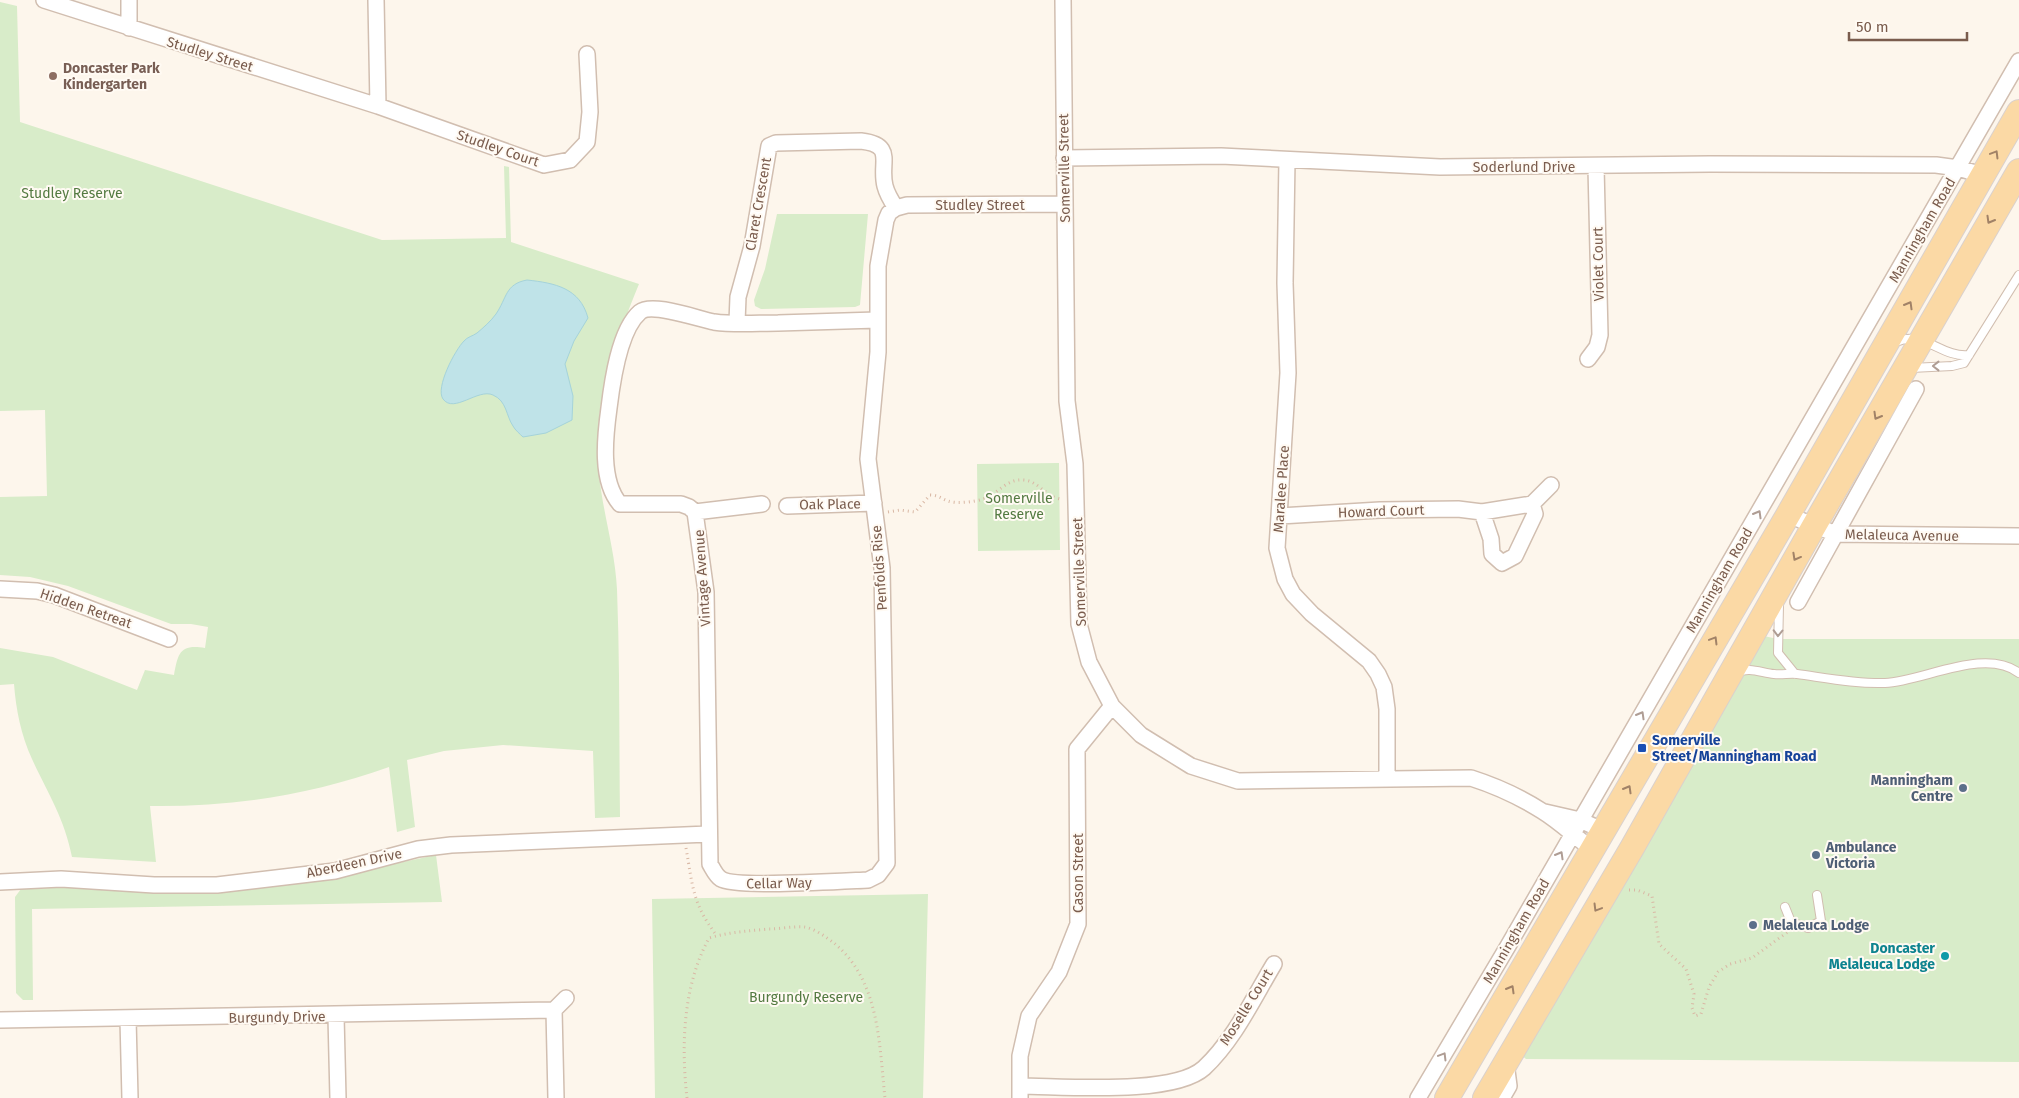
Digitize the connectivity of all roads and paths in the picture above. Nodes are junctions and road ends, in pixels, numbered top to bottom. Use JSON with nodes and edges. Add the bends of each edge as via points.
{"nodes":[{"id":1,"x":44,"y":0,"type":"edge"},
{"id":2,"x":129,"y":0,"type":"edge"},
{"id":3,"x":376,"y":0,"type":"edge"},
{"id":4,"x":1062,"y":0,"type":"edge"},
{"id":5,"x":129,"y":28,"type":"junction"},
{"id":6,"x":587,"y":54,"type":"dead end"},
{"id":7,"x":2019,"y":61,"type":"edge"},
{"id":8,"x":378,"y":106,"type":"junction"},
{"id":9,"x":2019,"y":112,"type":"edge"},
{"id":10,"x":1064,"y":158,"type":"junction"},
{"id":11,"x":1287,"y":160,"type":"junction"},
{"id":12,"x":1596,"y":167,"type":"junction"},
{"id":13,"x":1958,"y":168,"type":"junction"},
{"id":14,"x":1982,"y":175,"type":"junction"},
{"id":15,"x":2017,"y":175,"type":"edge"},
{"id":16,"x":1065,"y":204,"type":"junction"},
{"id":17,"x":896,"y":208,"type":"junction"},
{"id":18,"x":2019,"y":275,"type":"edge"},
{"id":19,"x":877,"y":320,"type":"junction"},
{"id":20,"x":738,"y":322,"type":"junction"},
{"id":21,"x":1922,"y":338,"type":"junction"},
{"id":22,"x":1885,"y":347,"type":"junction"},
{"id":23,"x":1969,"y":355,"type":"junction"},
{"id":24,"x":1588,"y":359,"type":"dead end"},
{"id":25,"x":1909,"y":382,"type":"junction"},
{"id":26,"x":1551,"y":485,"type":"dead end"},
{"id":27,"x":1076,"y":500,"type":"junction"},
{"id":28,"x":762,"y":504,"type":"dead end"},
{"id":29,"x":1532,"y":504,"type":"junction"},
{"id":30,"x":787,"y":506,"type":"dead end"},
{"id":31,"x":874,"y":507,"type":"junction"},
{"id":32,"x":695,"y":512,"type":"junction"},
{"id":33,"x":1482,"y":512,"type":"junction"},
{"id":34,"x":1788,"y":515,"type":"junction"},
{"id":35,"x":1280,"y":516,"type":"junction"},
{"id":36,"x":1814,"y":526,"type":"junction"},
{"id":37,"x":1836,"y":534,"type":"junction"},
{"id":38,"x":2019,"y":536,"type":"edge"},
{"id":39,"x":1780,"y":587,"type":"junction"},
{"id":40,"x":0,"y":589,"type":"edge"},
{"id":41,"x":1798,"y":602,"type":"dead end"},
{"id":42,"x":169,"y":638,"type":"dead end"},
{"id":43,"x":2019,"y":673,"type":"edge"},
{"id":44,"x":1795,"y":674,"type":"junction"},
{"id":45,"x":1730,"y":676,"type":"junction"},
{"id":46,"x":1112,"y":706,"type":"junction"},
{"id":47,"x":1387,"y":777,"type":"junction"},
{"id":48,"x":1544,"y":812,"type":"junction"},
{"id":49,"x":1580,"y":820,"type":"junction"},
{"id":50,"x":708,"y":834,"type":"junction"},
{"id":51,"x":684,"y":835,"type":"junction"},
{"id":52,"x":1571,"y":835,"type":"junction"},
{"id":53,"x":1598,"y":840,"type":"junction"},
{"id":54,"x":1627,"y":857,"type":"junction"},
{"id":55,"x":884,"y":870,"type":"joint"},
{"id":56,"x":0,"y":882,"type":"edge"},
{"id":57,"x":1629,"y":890,"type":"dead end"},
{"id":58,"x":1817,"y":895,"type":"dead end"},
{"id":59,"x":1785,"y":907,"type":"dead end"},
{"id":60,"x":1791,"y":922,"type":"junction"},
{"id":61,"x":717,"y":936,"type":"junction"},
{"id":62,"x":1274,"y":964,"type":"dead end"},
{"id":63,"x":566,"y":998,"type":"dead end"},
{"id":64,"x":554,"y":1010,"type":"junction"},
{"id":65,"x":336,"y":1016,"type":"junction"},
{"id":66,"x":128,"y":1019,"type":"junction"},
{"id":67,"x":0,"y":1020,"type":"edge"},
{"id":68,"x":1506,"y":1062,"type":"junction"},
{"id":69,"x":1020,"y":1092,"type":"edge"},
{"id":70,"x":130,"y":1098,"type":"edge"},
{"id":71,"x":338,"y":1098,"type":"edge"},
{"id":72,"x":556,"y":1098,"type":"edge"},
{"id":73,"x":687,"y":1098,"type":"edge"},
{"id":74,"x":885,"y":1098,"type":"edge"},
{"id":75,"x":1418,"y":1098,"type":"edge"},
{"id":76,"x":1447,"y":1098,"type":"edge"},
{"id":77,"x":1485,"y":1098,"type":"edge"},
{"id":78,"x":1502,"y":1098,"type":"edge"}],
"edges":[{"from":1,"to":5,"type":"street","name":"Studley Street"},
{"from":2,"to":5,"type":"street"},
{"from":3,"to":8,"type":"street"},
{"from":4,"to":10,"type":"street","name":"Somerville Street"},
{"from":5,"to":8,"type":"street","name":"Studley Street"},
{"from":6,"to":8,"type":"street","name":"Studley Court","via":[[590,112],[586,142],[570,160],[544,165]]},
{"from":7,"to":13,"type":"street","name":"Manningham Road"},
{"from":14,"to":9,"type":"main road","name":"Manningham Road","one_way":true},
{"from":10,"to":11,"type":"street","name":"Soderlund Drive","via":[[1221,156]]},
{"from":10,"to":16,"type":"street","name":"Somerville Street"},
{"from":11,"to":12,"type":"street","name":"Soderlund Drive","via":[[1440,167]]},
{"from":11,"to":35,"type":"street","name":"Maralee Place","via":[[1285,283],[1288,373]]},
{"from":12,"to":13,"type":"street","name":"Soderlund Drive","via":[[1901,164]]},
{"from":12,"to":24,"type":"street","name":"Violet Court","via":[[1600,335]]},
{"from":13,"to":14,"type":"street","name":"Soderlund Drive"},
{"from":49,"to":13,"type":"street","name":"Manningham Road","one_way":true},
{"from":22,"to":14,"type":"main road","name":"Manningham Road","one_way":true},
{"from":15,"to":21,"type":"main road","one_way":true},
{"from":16,"to":17,"type":"street","name":"Studley Street","via":[[907,205]]},
{"from":16,"to":27,"type":"street","name":"Somerville Street","via":[[1067,401]]},
{"from":17,"to":19,"type":"street","name":"Penfolds Rise","via":[[886,220],[878,266]]},
{"from":17,"to":20,"type":"street","name":"Claret Crescent","via":[[885,186],[884,155],[876,143],[776,143],[769,146],[752,246],[738,297]]},
{"from":18,"to":23,"type":"lane"},
{"from":19,"to":20,"type":"street","name":"Vintage Avenue"},
{"from":19,"to":31,"type":"street","name":"Penfolds Rise","via":[[878,352],[868,459]]},
{"from":20,"to":32,"type":"street","name":"Vintage Avenue","via":[[714,322],[651,308],[640,311],[620,350],[612,383],[606,428],[607,470],[612,495],[620,504],[681,504]]},
{"from":21,"to":22,"type":"lane","via":[[1903,338]]},
{"from":21,"to":23,"type":"lane","via":[[1951,355]]},
{"from":21,"to":25,"type":"main road"},
{"from":22,"to":34,"type":"main road","name":"Manningham Road"},
{"from":23,"to":25,"type":"lane","one_way":true,"via":[[1960,364],[1914,366]]},
{"from":25,"to":36,"type":"main road","one_way":true},
{"from":25,"to":37,"type":"street"},
{"from":26,"to":29,"type":"street"},
{"from":27,"to":31,"type":"path","via":[[1052,498],[1033,483],[1021,480],[1009,482],[982,500],[949,502],[930,495],[914,512]]},
{"from":27,"to":46,"type":"street","name":"Somerville Street","via":[[1078,624],[1089,662]]},
{"from":28,"to":32,"type":"street"},
{"from":29,"to":33,"type":"street","name":"Howard Court"},
{"from":29,"to":33,"type":"street","via":[[1535,514],[1515,556],[1502,563],[1492,554],[1491,539]]},
{"from":30,"to":31,"type":"street","name":"Oak Place"},
{"from":31,"to":55,"type":"street","name":"Penfolds Rise","via":[[882,578],[888,854]]},
{"from":32,"to":50,"type":"street","name":"Vintage Avenue","via":[[706,592]]},
{"from":33,"to":35,"type":"street","name":"Howard Court","via":[[1458,509],[1380,510]]},
{"from":34,"to":36,"type":"street","name":"Melaleuca Avenue"},
{"from":53,"to":34,"type":"main road","name":"Manningham Road","one_way":true},
{"from":35,"to":47,"type":"street","name":"Maralee Place","via":[[1277,548],[1285,579],[1293,594],[1369,661],[1384,688]]},
{"from":36,"to":37,"type":"street","name":"Melaleuca Avenue"},
{"from":36,"to":39,"type":"main road","one_way":true},
{"from":37,"to":38,"type":"street","name":"Melaleuca Avenue"},
{"from":37,"to":41,"type":"street"},
{"from":39,"to":44,"type":"lane","one_way":true,"via":[[1778,653]]},
{"from":39,"to":45,"type":"main road"},
{"from":40,"to":42,"type":"street","name":"Hidden Retreat","via":[[54,595]]},
{"from":43,"to":44,"type":"lane","via":[[2004,665],[1976,663],[1887,683]]},
{"from":44,"to":45,"type":"lane","via":[[1776,675],[1747,670]]},
{"from":45,"to":54,"type":"main road"},
{"from":46,"to":47,"type":"street","name":"Somerville Street","via":[[1141,735],[1191,766],[1238,781]]},
{"from":46,"to":69,"type":"street","name":"Cason Street","via":[[1077,749],[1078,924],[1059,972],[1028,1016],[1020,1056]]},
{"from":47,"to":48,"type":"street","name":"Somerville Street","via":[[1471,778],[1500,788]]},
{"from":48,"to":49,"type":"street","name":"Somerville Street"},
{"from":48,"to":52,"type":"street","name":"Somerville Street"},
{"from":49,"to":52,"type":"street","name":"Manningham Road"},
{"from":49,"to":53,"type":"street","name":"Somerville Street"},
{"from":50,"to":51,"type":"street","name":"Aberdeen Drive"},
{"from":50,"to":55,"type":"street","name":"Cellar Way","via":[[710,864],[721,880],[731,883],[868,880]]},
{"from":51,"to":56,"type":"street","name":"Aberdeen Drive","via":[[451,845],[335,871],[217,885],[60,879]]},
{"from":51,"to":61,"type":"path","via":[[696,902]]},
{"from":52,"to":53,"type":"street","name":"Somerville Street"},
{"from":75,"to":52,"type":"street","name":"Manningham Road","one_way":true},
{"from":53,"to":54,"type":"main road"},
{"from":76,"to":53,"type":"main road","name":"Manningham Road","one_way":true},
{"from":54,"to":68,"type":"main road","one_way":true},
{"from":57,"to":60,"type":"path","via":[[1652,896],[1659,944],[1686,969],[1694,994],[1692,1008],[1696,1016],[1701,1014],[1709,987],[1718,972],[1730,964],[1752,958],[1788,932]]},
{"from":58,"to":60,"type":"lane","via":[[1821,921],[1808,928]]},
{"from":59,"to":60,"type":"lane"},
{"from":61,"to":73,"type":"path","via":[[709,938],[698,959],[690,995],[684,1041]]},
{"from":61,"to":74,"type":"path","via":[[728,932],[805,927],[825,936],[840,948],[854,965],[876,1015]]},
{"from":62,"to":69,"type":"street","name":"Moselle Court","via":[[1228,1041],[1202,1070],[1170,1083]]},
{"from":63,"to":64,"type":"street"},
{"from":64,"to":65,"type":"street","name":"Burgundy Drive"},
{"from":64,"to":72,"type":"street"},
{"from":65,"to":66,"type":"street","name":"Burgundy Drive"},
{"from":65,"to":71,"type":"street"},
{"from":66,"to":67,"type":"street","name":"Burgundy Drive"},
{"from":66,"to":70,"type":"street"},
{"from":68,"to":77,"type":"main road"},
{"from":68,"to":78,"type":"street","via":[[1509,1086]]}]}
